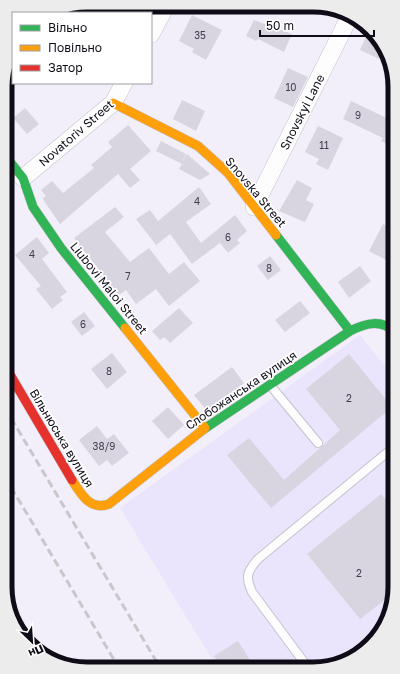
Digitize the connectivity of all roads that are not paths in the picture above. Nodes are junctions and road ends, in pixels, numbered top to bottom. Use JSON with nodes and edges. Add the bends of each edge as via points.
{"nodes":[{"id":1,"x":163,"y":12,"type":"edge"},
{"id":2,"x":348,"y":21,"type":"edge"},
{"id":3,"x":152,"y":32,"type":"edge"},
{"id":4,"x":123,"y":84,"type":"edge"},
{"id":5,"x":113,"y":103,"type":"junction"},
{"id":6,"x":12,"y":164,"type":"edge"},
{"id":7,"x":23,"y":178,"type":"junction"},
{"id":8,"x":254,"y":207,"type":"junction"},
{"id":9,"x":388,"y":328,"type":"edge"},
{"id":10,"x":350,"y":331,"type":"junction"},
{"id":11,"x":12,"y":378,"type":"edge"},
{"id":12,"x":270,"y":384,"type":"junction"},
{"id":13,"x":205,"y":428,"type":"junction"},
{"id":14,"x":318,"y":443,"type":"dead end"},
{"id":15,"x":388,"y":452,"type":"edge"},
{"id":16,"x":109,"y":504,"type":"joint"},
{"id":17,"x":304,"y":662,"type":"edge"}],
"edges":[{"from":1,"to":3,"type":"street"},
{"from":2,"to":8,"type":"street","name":"Snovskyi Lane"},
{"from":4,"to":5,"type":"street","name":"Novatoriv Street"},
{"from":5,"to":7,"type":"street","name":"Novatoriv Street"},
{"from":5,"to":8,"type":"street","name":"Snovska Street","via":[[198,146],[228,173]]},
{"from":6,"to":7,"type":"street","name":"Liubovi Maloi Street"},
{"from":7,"to":13,"type":"street","name":"Liubovi Maloi Street","via":[[34,207],[61,248]]},
{"from":8,"to":10,"type":"street","name":"Snovska Street"},
{"from":9,"to":10,"type":"street","name":"Слобожанська вулиця","via":[[375,321],[362,324]]},
{"from":10,"to":12,"type":"street","name":"Слобожанська вулиця"},
{"from":11,"to":16,"type":"street","name":"Вільнюська вулиця","via":[[79,491],[89,503],[98,507]]},
{"from":12,"to":13,"type":"street","name":"Слобожанська вулиця"},
{"from":12,"to":14,"type":"lane"},
{"from":13,"to":16,"type":"street","name":"Слобожанська вулиця"},
{"from":15,"to":17,"type":"lane","via":[[250,568],[247,580],[252,592]]}]}
